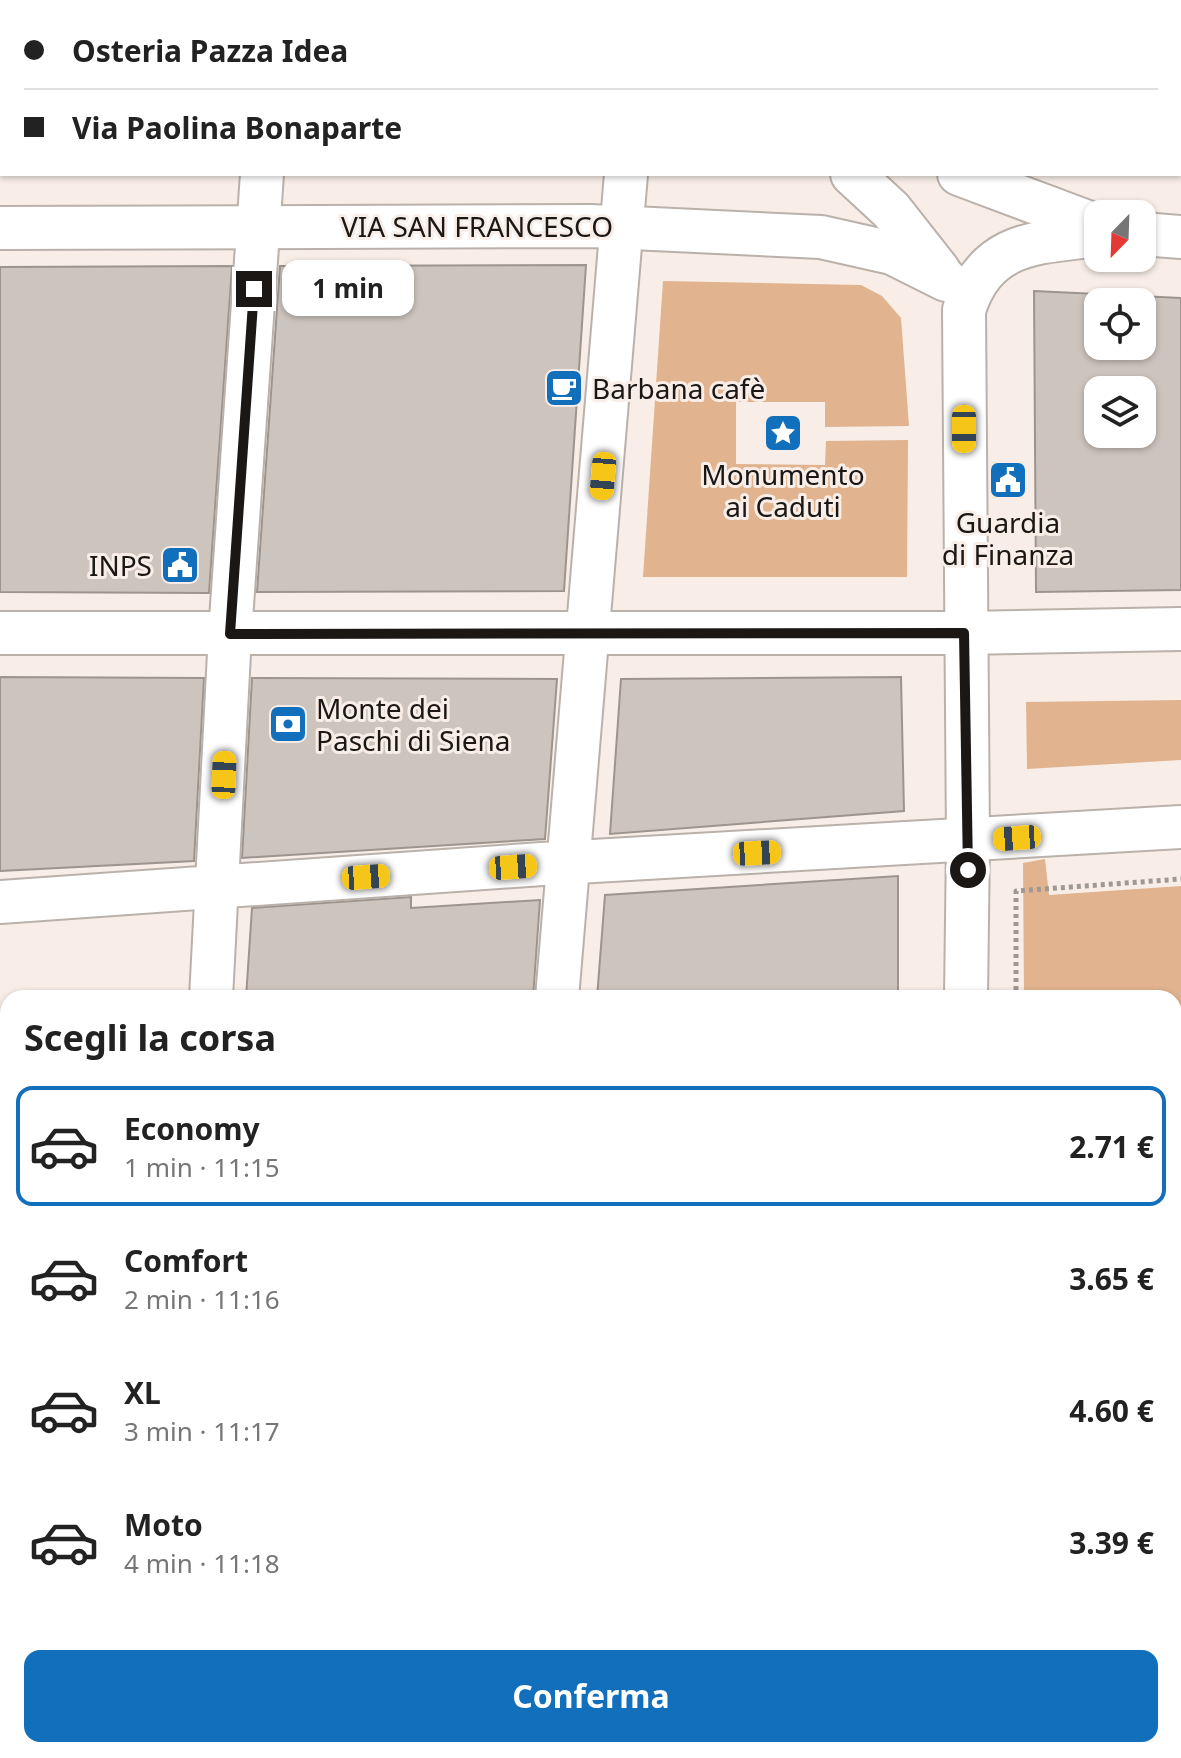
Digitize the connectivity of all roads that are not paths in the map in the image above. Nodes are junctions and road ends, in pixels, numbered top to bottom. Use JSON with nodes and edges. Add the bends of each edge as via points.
{"nodes":[{"id":1,"x":262,"y":176,"type":"edge"},
{"id":2,"x":626,"y":176,"type":"edge"},
{"id":3,"x":854,"y":176,"type":"edge"},
{"id":4,"x":964,"y":176,"type":"edge"},
{"id":5,"x":1084,"y":221,"type":"edge"},
{"id":6,"x":258,"y":226,"type":"junction"},
{"id":7,"x":623,"y":227,"type":"junction"},
{"id":8,"x":0,"y":228,"type":"edge"},
{"id":9,"x":1156,"y":235,"type":"edge"},
{"id":10,"x":1084,"y":237,"type":"edge"},
{"id":11,"x":1181,"y":237,"type":"edge"},
{"id":12,"x":955,"y":295,"type":"junction"},
{"id":13,"x":1181,"y":629,"type":"edge"},
{"id":14,"x":590,"y":632,"type":"junction"},
{"id":15,"x":0,"y":633,"type":"edge"},
{"id":16,"x":964,"y":633,"type":"junction"},
{"id":17,"x":230,"y":634,"type":"junction"},
{"id":18,"x":1181,"y":827,"type":"edge"},
{"id":19,"x":968,"y":842,"type":"junction"},
{"id":20,"x":567,"y":863,"type":"junction"},
{"id":21,"x":219,"y":888,"type":"junction"},
{"id":22,"x":0,"y":902,"type":"edge"},
{"id":23,"x":212,"y":990,"type":"edge"},
{"id":24,"x":558,"y":990,"type":"edge"},
{"id":25,"x":966,"y":990,"type":"edge"}],
"edges":[{"from":1,"to":6,"type":"street"},
{"from":2,"to":7,"type":"street"},
{"from":3,"to":12,"type":"street","via":[[891,210]]},
{"from":4,"to":5,"type":"street"},
{"from":6,"to":7,"type":"street","name":"VIA SAN FRANCESCO"},
{"from":6,"to":8,"type":"street","name":"VIA SAN FRANCESCO"},
{"from":6,"to":17,"type":"street"},
{"from":7,"to":12,"type":"street","name":"VIA SAN FRANCESCO","via":[[821,237],[892,253]]},
{"from":7,"to":14,"type":"street"},
{"from":9,"to":11,"type":"street"},
{"from":10,"to":12,"type":"street","via":[[1022,246],[994,259],[972,285]]},
{"from":12,"to":16,"type":"street"},
{"from":13,"to":16,"type":"street"},
{"from":14,"to":16,"type":"street"},
{"from":14,"to":17,"type":"street"},
{"from":14,"to":20,"type":"street"},
{"from":15,"to":17,"type":"street"},
{"from":16,"to":19,"type":"street"},
{"from":17,"to":21,"type":"street"},
{"from":18,"to":19,"type":"street"},
{"from":19,"to":20,"type":"street"},
{"from":19,"to":25,"type":"street"},
{"from":20,"to":21,"type":"street"},
{"from":20,"to":24,"type":"street"},
{"from":21,"to":22,"type":"street"},
{"from":21,"to":23,"type":"street"}]}
